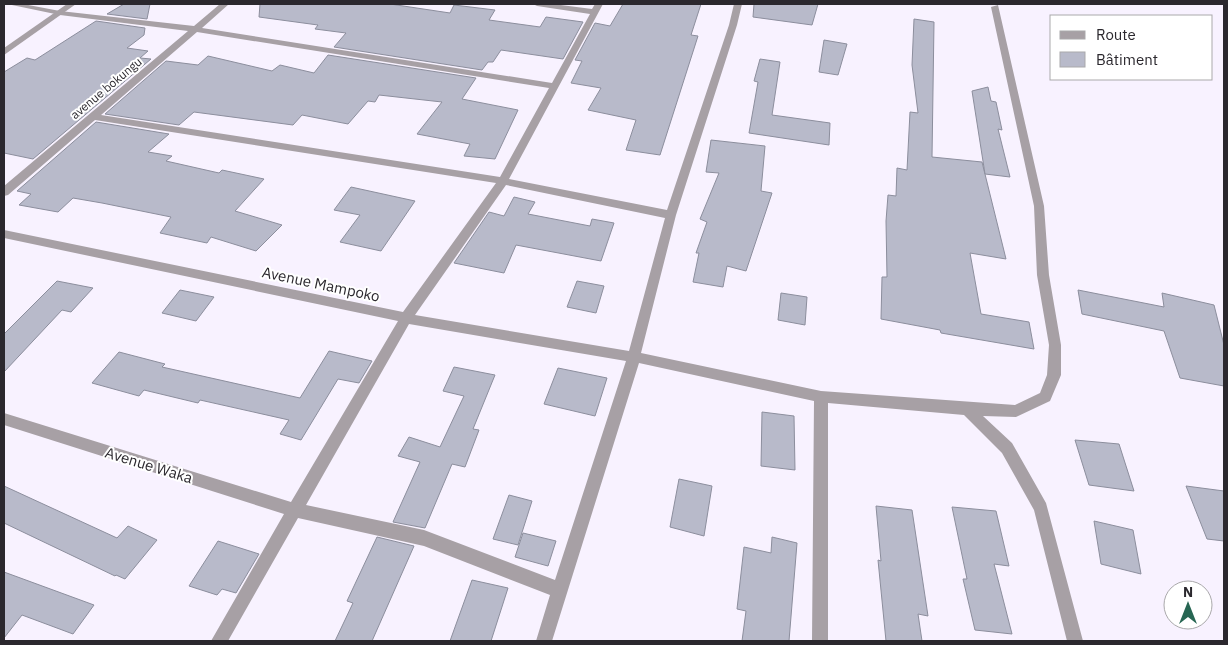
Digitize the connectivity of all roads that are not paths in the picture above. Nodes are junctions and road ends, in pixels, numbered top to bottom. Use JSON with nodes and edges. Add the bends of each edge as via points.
{"nodes":[{"id":1,"x":11,"y":4,"type":"edge"},
{"id":2,"x":72,"y":4,"type":"edge"},
{"id":3,"x":224,"y":4,"type":"edge"},
{"id":4,"x":537,"y":4,"type":"edge"},
{"id":5,"x":738,"y":4,"type":"edge"},
{"id":6,"x":995,"y":5,"type":"edge"},
{"id":7,"x":597,"y":8,"type":"edge"},
{"id":8,"x":60,"y":13,"type":"junction"},
{"id":9,"x":991,"y":19,"type":"dead end"},
{"id":10,"x":194,"y":29,"type":"junction"},
{"id":11,"x":4,"y":52,"type":"edge"},
{"id":12,"x":555,"y":86,"type":"junction"},
{"id":13,"x":91,"y":116,"type":"junction"},
{"id":14,"x":503,"y":181,"type":"junction"},
{"id":15,"x":4,"y":192,"type":"edge"},
{"id":16,"x":671,"y":215,"type":"junction"},
{"id":17,"x":4,"y":234,"type":"edge"},
{"id":18,"x":406,"y":318,"type":"junction"},
{"id":19,"x":634,"y":357,"type":"junction"},
{"id":20,"x":822,"y":397,"type":"junction"},
{"id":21,"x":967,"y":409,"type":"junction"},
{"id":22,"x":4,"y":419,"type":"edge"},
{"id":23,"x":295,"y":510,"type":"junction"},
{"id":24,"x":559,"y":590,"type":"junction"},
{"id":25,"x":219,"y":641,"type":"edge"},
{"id":26,"x":544,"y":641,"type":"edge"},
{"id":27,"x":820,"y":641,"type":"edge"},
{"id":28,"x":1075,"y":641,"type":"edge"}],
"edges":[{"from":1,"to":8,"type":"street"},
{"from":2,"to":8,"type":"street"},
{"from":3,"to":10,"type":"street","name":"avenue bokungu"},
{"from":4,"to":7,"type":"street"},
{"from":5,"to":16,"type":"street"},
{"from":6,"to":9,"type":"street"},
{"from":6,"to":21,"type":"street","name":"Avenue Mampoko","via":[[1039,206],[1043,275],[1055,345],[1054,375],[1045,397],[1016,411]]},
{"from":7,"to":12,"type":"street"},
{"from":8,"to":10,"type":"street"},
{"from":8,"to":11,"type":"street"},
{"from":10,"to":12,"type":"street"},
{"from":10,"to":13,"type":"street","name":"avenue bokungu"},
{"from":12,"to":14,"type":"street"},
{"from":13,"to":14,"type":"street"},
{"from":13,"to":15,"type":"street","name":"avenue bokungu"},
{"from":14,"to":16,"type":"street"},
{"from":14,"to":18,"type":"street"},
{"from":16,"to":19,"type":"street"},
{"from":17,"to":18,"type":"street","name":"Avenue Mampoko"},
{"from":18,"to":19,"type":"street","name":"Avenue Mampoko"},
{"from":18,"to":23,"type":"street"},
{"from":19,"to":20,"type":"street","name":"Avenue Mampoko"},
{"from":19,"to":24,"type":"street"},
{"from":20,"to":21,"type":"street","name":"Avenue Mampoko"},
{"from":20,"to":27,"type":"street"},
{"from":21,"to":28,"type":"street","via":[[1007,448],[1041,508]]},
{"from":22,"to":23,"type":"street","name":"Avenue Waka"},
{"from":23,"to":24,"type":"street","name":"Avenue Waka","via":[[424,538]]},
{"from":23,"to":25,"type":"street"},
{"from":24,"to":26,"type":"street"}]}
